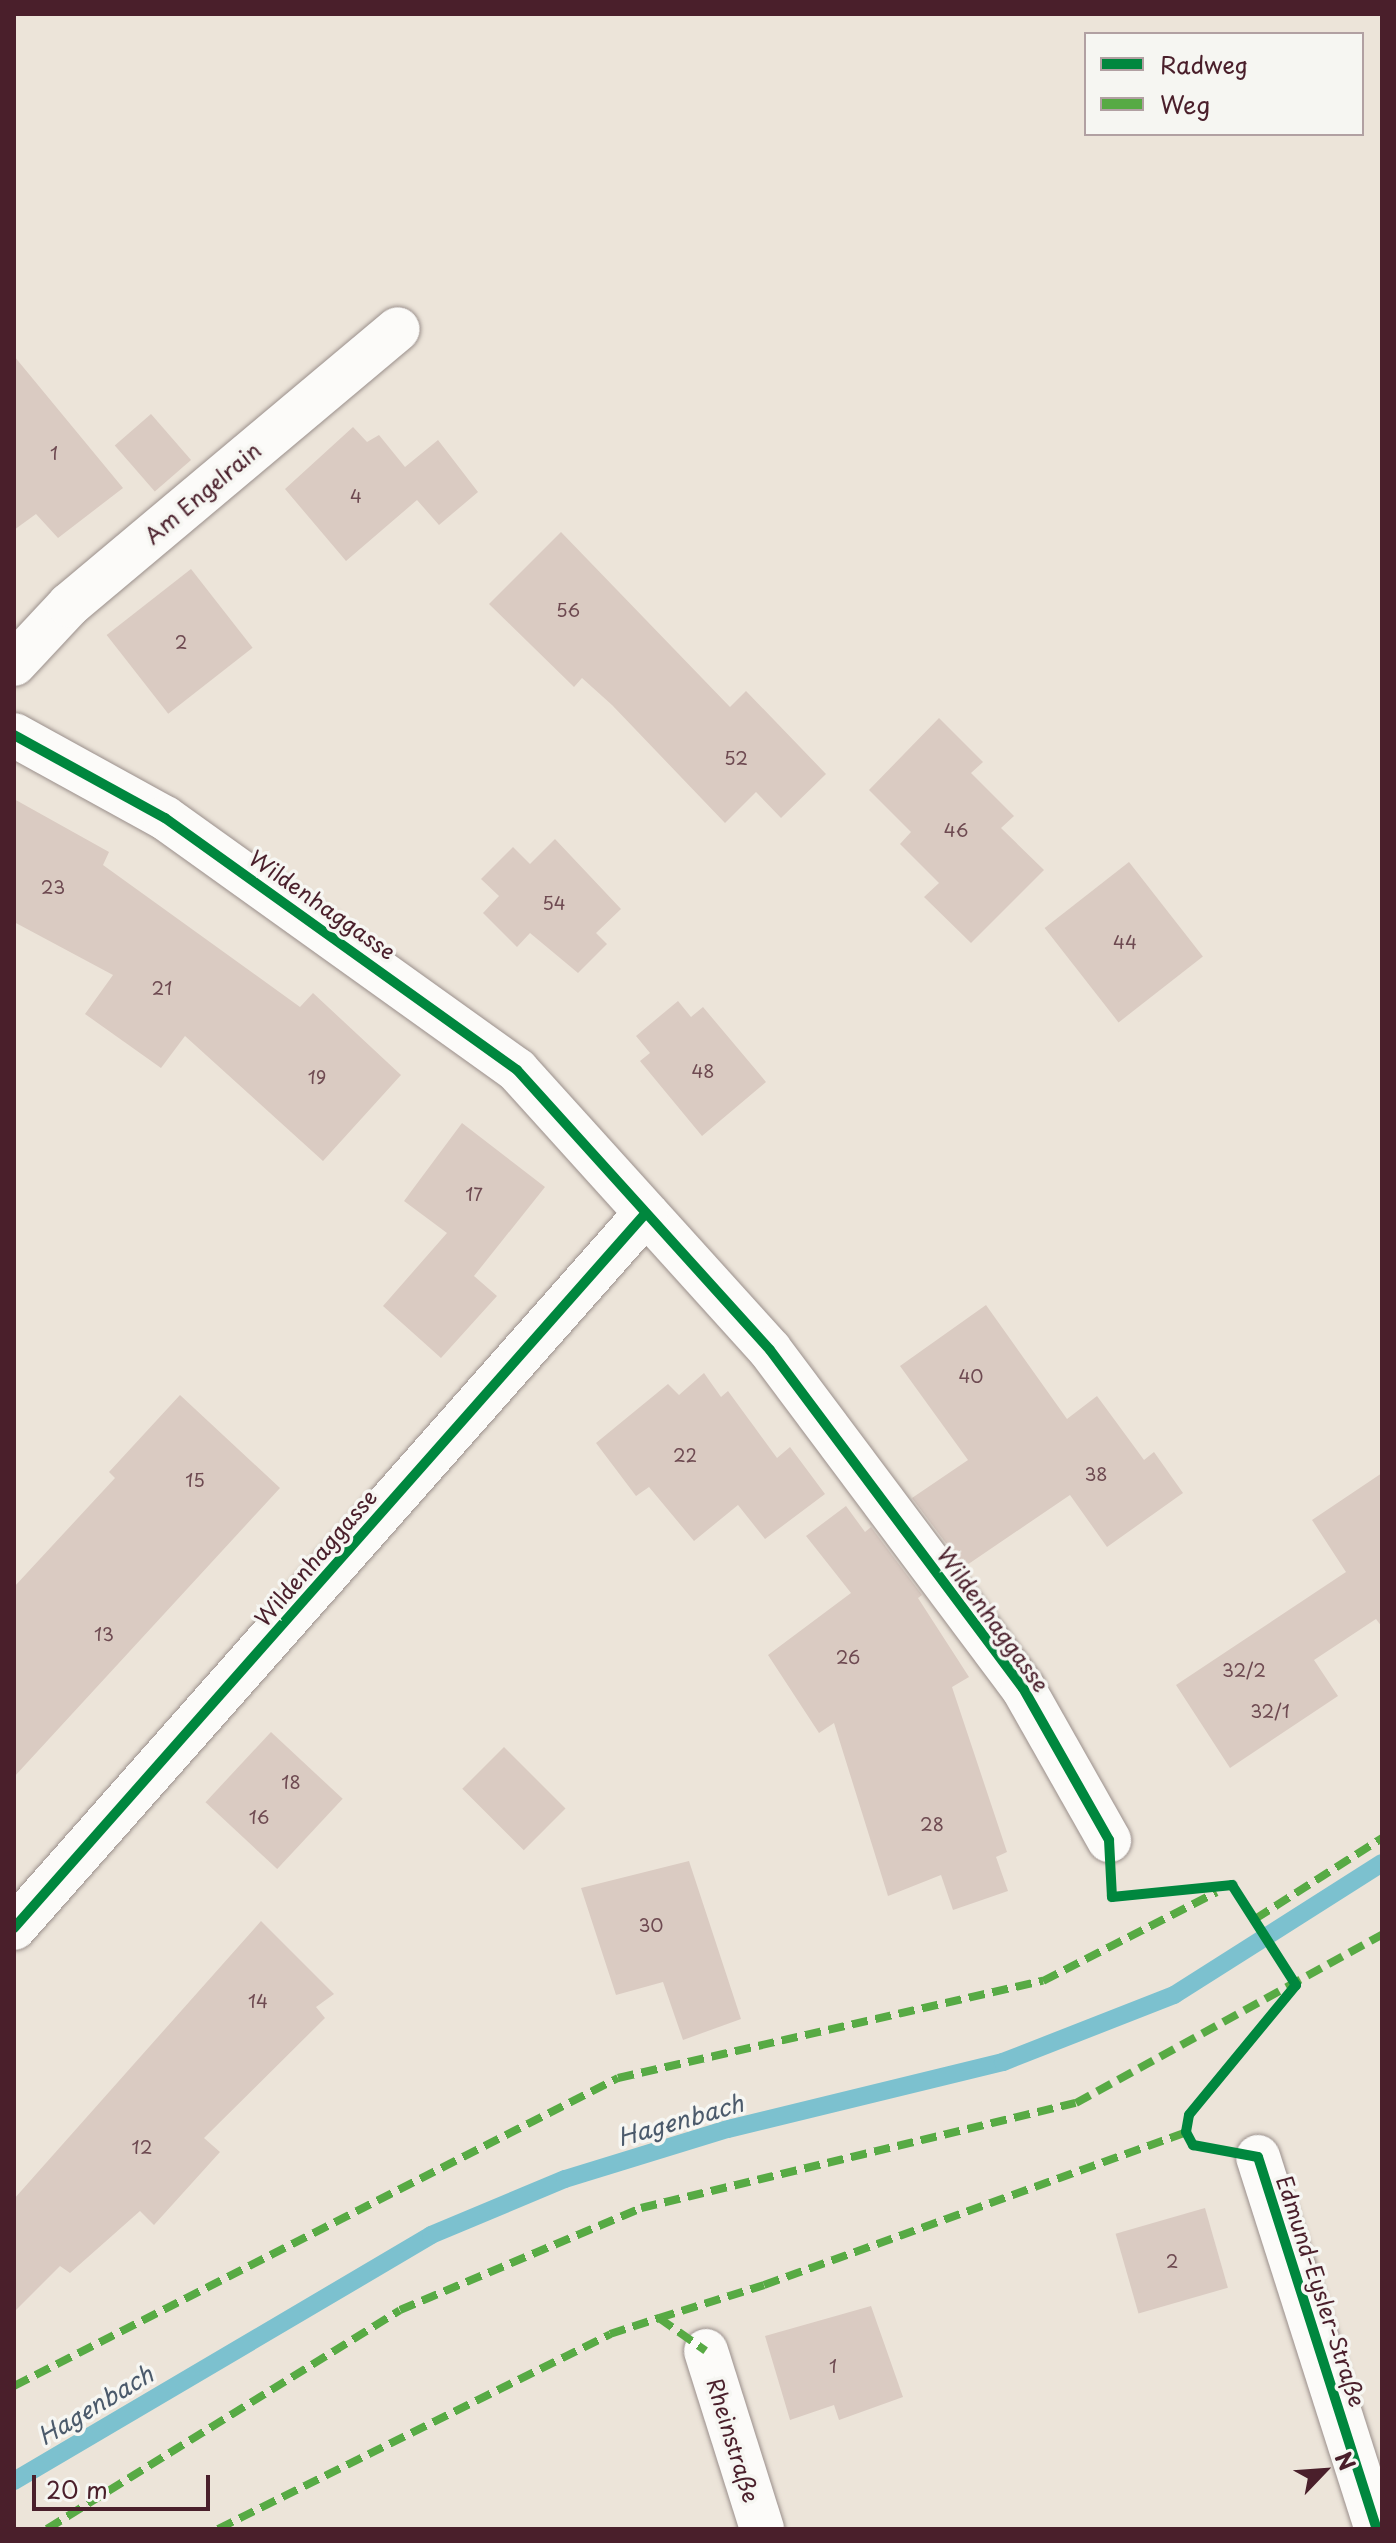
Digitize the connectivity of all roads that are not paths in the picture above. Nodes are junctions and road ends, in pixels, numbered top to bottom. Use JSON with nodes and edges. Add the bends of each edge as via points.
{"nodes":[{"id":1,"x":398,"y":329,"type":"dead end"},
{"id":2,"x":14,"y":664,"type":"edge"},
{"id":3,"x":14,"y":735,"type":"edge"},
{"id":4,"x":646,"y":1213,"type":"junction"},
{"id":5,"x":1109,"y":1840,"type":"dead end"},
{"id":6,"x":14,"y":1928,"type":"edge"},
{"id":7,"x":1258,"y":2157,"type":"dead end"},
{"id":8,"x":706,"y":2351,"type":"dead end"},
{"id":9,"x":762,"y":2529,"type":"edge"},
{"id":10,"x":1377,"y":2529,"type":"edge"}],
"edges":[{"from":1,"to":2,"type":"street","name":"Am Engelrain","via":[[69,605]]},
{"from":3,"to":4,"type":"street","name":"Wildenhaggasse","via":[[165,818],[517,1070]]},
{"from":4,"to":5,"type":"street","name":"Wildenhaggasse","via":[[770,1350],[1023,1688]]},
{"from":4,"to":6,"type":"street","name":"Wildenhaggasse"},
{"from":7,"to":10,"type":"street","name":"Edmund-Eysler-Straße"},
{"from":8,"to":9,"type":"street","name":"Rheinstraße"}]}
